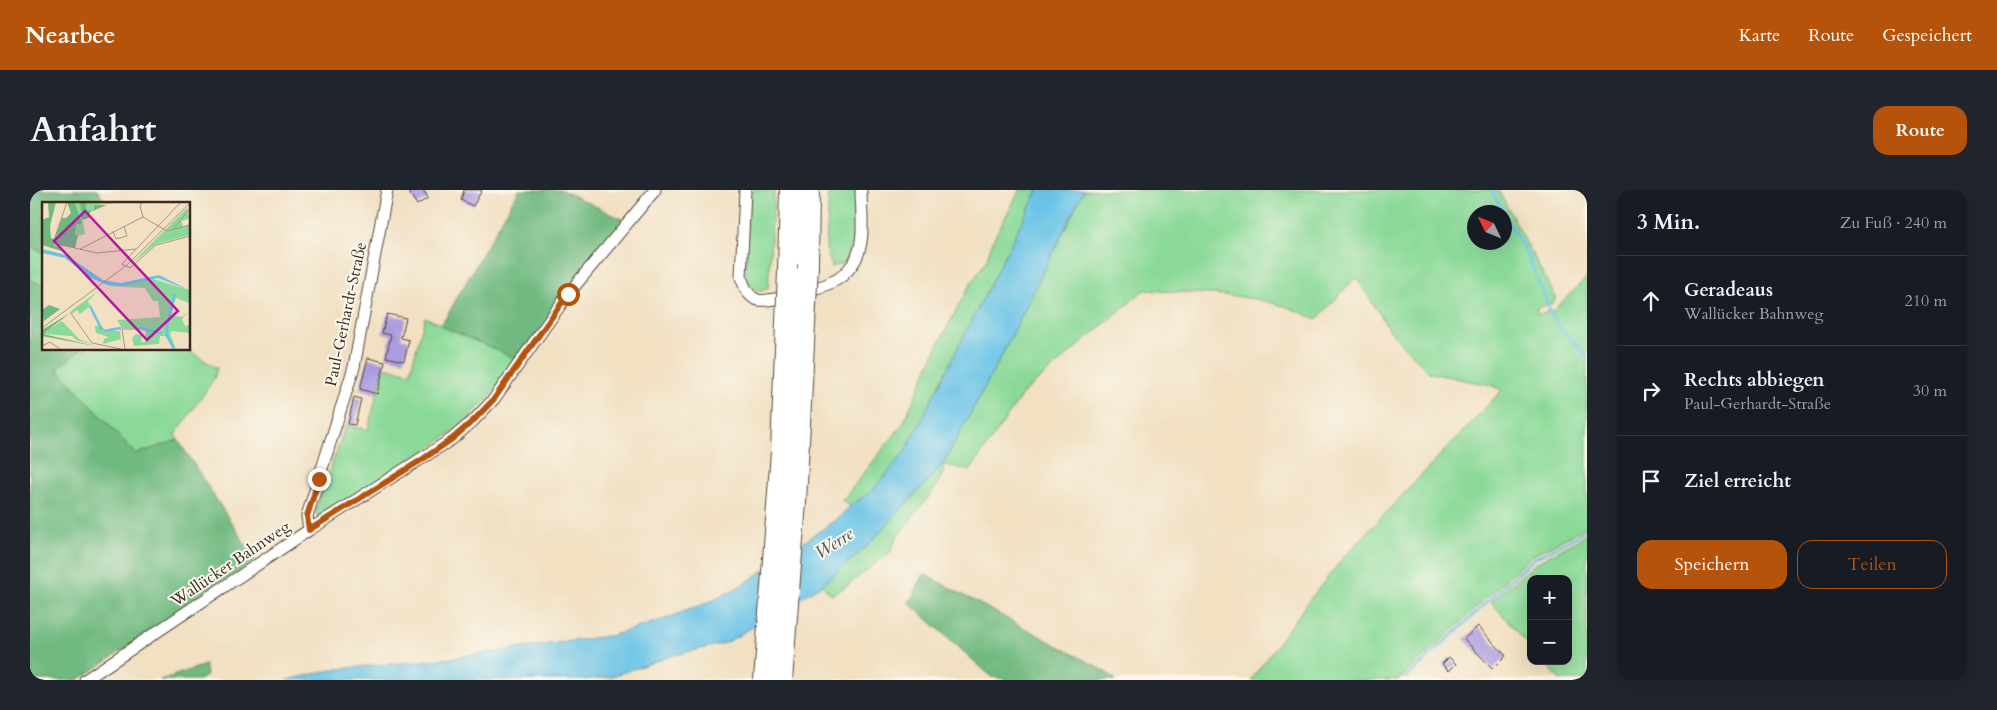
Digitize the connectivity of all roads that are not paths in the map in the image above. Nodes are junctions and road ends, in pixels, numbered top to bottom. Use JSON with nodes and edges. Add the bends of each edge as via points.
{"nodes":[{"id":1,"x":387,"y":190,"type":"edge"},
{"id":2,"x":655,"y":190,"type":"edge"},
{"id":3,"x":745,"y":190,"type":"edge"},
{"id":4,"x":790,"y":190,"type":"edge"},
{"id":5,"x":809,"y":190,"type":"edge"},
{"id":6,"x":861,"y":190,"type":"edge"},
{"id":7,"x":309,"y":530,"type":"junction"},
{"id":8,"x":85,"y":680,"type":"edge"},
{"id":9,"x":764,"y":680,"type":"edge"},
{"id":10,"x":782,"y":680,"type":"edge"}],
"edges":[{"from":1,"to":7,"type":"street","name":"Paul-Gerhardt-Straße","via":[[354,367],[307,516]]},
{"from":2,"to":7,"type":"street","name":"Wallücker Bahnweg","via":[[568,294],[494,399],[474,420],[423,459]]},
{"from":3,"to":6,"type":"street","via":[[741,276],[750,295],[768,302],[832,282],[853,265],[861,241]]},
{"from":4,"to":9,"type":"highway","bridge":true,"via":[[781,452]]},
{"from":5,"to":10,"type":"highway","bridge":true,"via":[[796,502]]},
{"from":7,"to":8,"type":"street","name":"Wallücker Bahnweg"}]}
